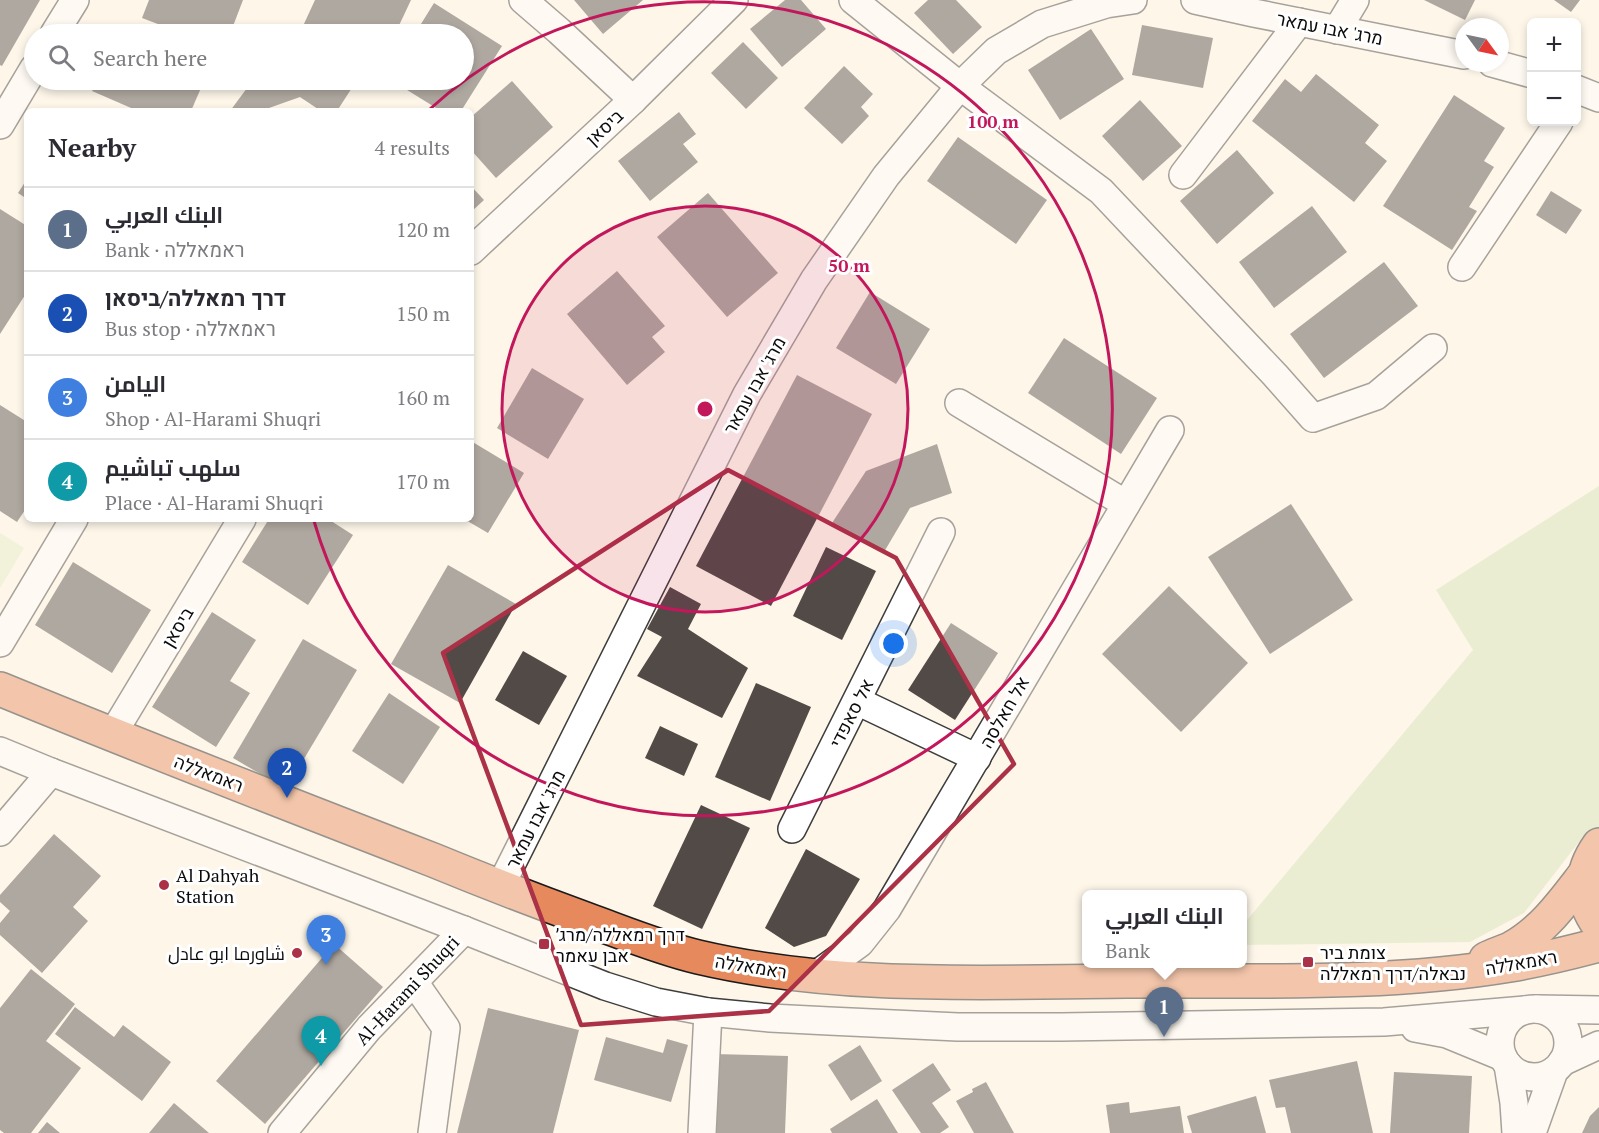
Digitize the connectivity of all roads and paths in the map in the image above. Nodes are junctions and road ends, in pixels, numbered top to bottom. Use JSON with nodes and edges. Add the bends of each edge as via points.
{"nodes":[{"id":1,"x":75,"y":0,"type":"edge"},
{"id":2,"x":523,"y":0,"type":"edge"},
{"id":3,"x":734,"y":0,"type":"edge"},
{"id":4,"x":853,"y":0,"type":"edge"},
{"id":5,"x":1133,"y":0,"type":"edge"},
{"id":6,"x":1195,"y":0,"type":"edge"},
{"id":7,"x":1355,"y":0,"type":"edge"},
{"id":8,"x":1299,"y":22,"type":"junction"},
{"id":9,"x":60,"y":24,"type":"edge"},
{"id":10,"x":1337,"y":30,"type":"junction"},
{"id":11,"x":1455,"y":53,"type":"edge"},
{"id":12,"x":1509,"y":68,"type":"edge"},
{"id":13,"x":1527,"y":73,"type":"edge"},
{"id":14,"x":24,"y":85,"type":"edge"},
{"id":15,"x":960,"y":86,"type":"junction"},
{"id":16,"x":633,"y":100,"type":"junction"},
{"id":17,"x":0,"y":125,"type":"edge"},
{"id":18,"x":1556,"y":126,"type":"edge"},
{"id":19,"x":1183,"y":175,"type":"dead end"},
{"id":20,"x":474,"y":248,"type":"edge"},
{"id":21,"x":1462,"y":267,"type":"dead end"},
{"id":22,"x":1433,"y":348,"type":"dead end"},
{"id":23,"x":959,"y":403,"type":"dead end"},
{"id":24,"x":1170,"y":430,"type":"dead end"},
{"id":25,"x":1126,"y":504,"type":"junction"},
{"id":26,"x":72,"y":522,"type":"edge"},
{"id":27,"x":240,"y":522,"type":"edge"},
{"id":28,"x":941,"y":532,"type":"dead end"},
{"id":29,"x":0,"y":643,"type":"edge"},
{"id":30,"x":0,"y":689,"type":"edge"},
{"id":31,"x":857,"y":701,"type":"junction"},
{"id":32,"x":112,"y":735,"type":"junction"},
{"id":33,"x":0,"y":750,"type":"edge"},
{"id":34,"x":977,"y":758,"type":"junction"},
{"id":35,"x":51,"y":772,"type":"junction"},
{"id":36,"x":792,"y":830,"type":"dead end"},
{"id":37,"x":0,"y":832,"type":"edge"},
{"id":38,"x":1599,"y":845,"type":"edge"},
{"id":39,"x":1585,"y":874,"type":"junction"},
{"id":40,"x":501,"y":887,"type":"junction"},
{"id":41,"x":1599,"y":926,"type":"edge"},
{"id":42,"x":464,"y":930,"type":"junction"},
{"id":43,"x":1599,"y":945,"type":"edge"},
{"id":44,"x":1443,"y":974,"type":"junction"},
{"id":45,"x":816,"y":975,"type":"junction"},
{"id":46,"x":414,"y":982,"type":"junction"},
{"id":47,"x":1531,"y":1010,"type":"junction"},
{"id":48,"x":1599,"y":1010,"type":"edge"},
{"id":49,"x":708,"y":1012,"type":"junction"},
{"id":50,"x":1384,"y":1022,"type":"junction"},
{"id":51,"x":1599,"y":1045,"type":"edge"},
{"id":52,"x":1505,"y":1061,"type":"junction"},
{"id":53,"x":1558,"y":1067,"type":"junction"},
{"id":54,"x":282,"y":1133,"type":"edge"},
{"id":55,"x":432,"y":1133,"type":"edge"},
{"id":56,"x":702,"y":1133,"type":"edge"},
{"id":57,"x":1516,"y":1133,"type":"edge"},
{"id":58,"x":1532,"y":1133,"type":"edge"}],
"edges":[{"from":1,"to":9,"type":"street"},
{"from":2,"to":16,"type":"street"},
{"from":3,"to":16,"type":"street","name":"ביסאן"},
{"from":4,"to":15,"type":"street"},
{"from":5,"to":15,"type":"street","name":"מרג' אבו עמאר","via":[[1041,24],[996,51]]},
{"from":6,"to":8,"type":"street","name":"מרג' אבו עמאר"},
{"from":7,"to":10,"type":"street"},
{"from":8,"to":10,"type":"street","name":"מרג' אבו עמאר"},
{"from":8,"to":19,"type":"street"},
{"from":10,"to":11,"type":"street","name":"מרג' אבו עמאר"},
{"from":12,"to":13,"type":"street"},
{"from":14,"to":17,"type":"street"},
{"from":15,"to":22,"type":"street","via":[[1101,191],[1313,418],[1377,396]]},
{"from":15,"to":40,"type":"street","name":"מרג' אבו עמאר","via":[[886,176],[814,280],[747,394]]},
{"from":16,"to":20,"type":"street","name":"ביסאן"},
{"from":18,"to":21,"type":"street"},
{"from":23,"to":25,"type":"street"},
{"from":24,"to":25,"type":"street","name":"אל חאלסה"},
{"from":25,"to":34,"type":"street","name":"אל חאלסה"},
{"from":26,"to":29,"type":"street"},
{"from":27,"to":32,"type":"street","name":"ביסאן"},
{"from":28,"to":31,"type":"street","name":"אל סאפדי"},
{"from":30,"to":32,"type":"highway","name":"ראמאללה"},
{"from":31,"to":34,"type":"street"},
{"from":31,"to":36,"type":"street","name":"אל סאפדי"},
{"from":32,"to":40,"type":"highway","name":"ראמאללה"},
{"from":33,"to":35,"type":"street"},
{"from":34,"to":45,"type":"street","name":"אל חאלסה","via":[[888,909],[860,943]]},
{"from":35,"to":37,"type":"street"},
{"from":35,"to":42,"type":"street"},
{"from":38,"to":39,"type":"highway"},
{"from":39,"to":41,"type":"highway","via":[[1589,913]]},
{"from":39,"to":44,"type":"highway","name":"ראמאללה","via":[[1541,926],[1512,948]]},
{"from":40,"to":45,"type":"highway","name":"ראמאללה","via":[[698,957]]},
{"from":42,"to":46,"type":"street","name":"Al-Harami Shuqri"},
{"from":42,"to":49,"type":"street","via":[[605,986],[656,1002]]},
{"from":43,"to":44,"type":"highway","name":"ראמאללה","via":[[1508,966]]},
{"from":44,"to":45,"type":"highway","name":"ראמאללה","via":[[1355,979],[967,982]]},
{"from":46,"to":54,"type":"street","name":"Al-Harami Shuqri","via":[[369,1028]]},
{"from":46,"to":55,"type":"street","via":[[446,1028]]},
{"from":47,"to":48,"type":"street"},
{"from":47,"to":50,"type":"street"},
{"from":47,"to":52,"type":"street","via":[[1515,1015],[1507,1023],[1500,1044]]},
{"from":47,"to":53,"type":"street","via":[[1547,1011],[1564,1026],[1568,1048]]},
{"from":49,"to":50,"type":"street","via":[[958,1027]]},
{"from":49,"to":56,"type":"street"},
{"from":50,"to":52,"type":"street","via":[[1447,1034]]},
{"from":51,"to":53,"type":"street"},
{"from":52,"to":53,"type":"street","via":[[1516,1073],[1527,1077],[1548,1074]]},
{"from":52,"to":57,"type":"street"},
{"from":53,"to":58,"type":"street"}]}
